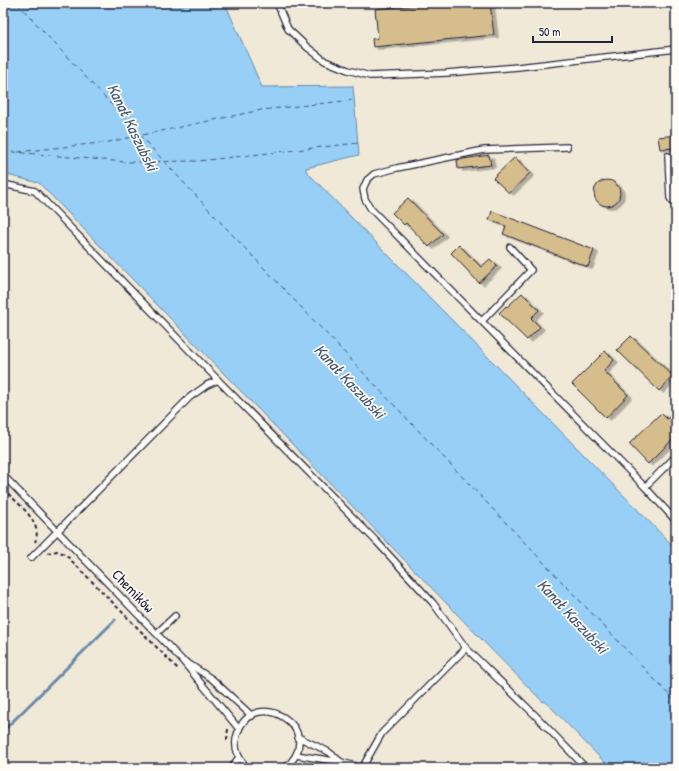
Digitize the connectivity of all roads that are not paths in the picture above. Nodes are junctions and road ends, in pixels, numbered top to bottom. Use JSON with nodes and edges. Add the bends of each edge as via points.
{"nodes":[{"id":1,"x":277,"y":3,"type":"edge"},
{"id":2,"x":676,"y":48,"type":"edge"},
{"id":3,"x":566,"y":146,"type":"dead end"},
{"id":4,"x":668,"y":156,"type":"dead end"},
{"id":5,"x":3,"y":184,"type":"edge"},
{"id":6,"x":676,"y":206,"type":"edge"},
{"id":7,"x":510,"y":247,"type":"dead end"},
{"id":8,"x":482,"y":321,"type":"junction"},
{"id":9,"x":218,"y":380,"type":"junction"},
{"id":10,"x":676,"y":456,"type":"edge"},
{"id":11,"x":3,"y":474,"type":"edge"},
{"id":12,"x":645,"y":487,"type":"junction"},
{"id":13,"x":676,"y":521,"type":"edge"},
{"id":14,"x":58,"y":530,"type":"junction"},
{"id":15,"x":31,"y":558,"type":"dead end"},
{"id":16,"x":175,"y":616,"type":"dead end"},
{"id":17,"x":157,"y":633,"type":"junction"},
{"id":18,"x":466,"y":648,"type":"junction"},
{"id":19,"x":181,"y":659,"type":"junction"},
{"id":20,"x":252,"y":716,"type":"junction"},
{"id":21,"x":239,"y":729,"type":"junction"},
{"id":22,"x":298,"y":737,"type":"junction"},
{"id":23,"x":296,"y":755,"type":"junction"},
{"id":24,"x":239,"y":757,"type":"junction"},
{"id":25,"x":341,"y":762,"type":"junction"},
{"id":26,"x":231,"y":768,"type":"edge"},
{"id":27,"x":248,"y":768,"type":"edge"},
{"id":28,"x":286,"y":768,"type":"edge"},
{"id":29,"x":362,"y":768,"type":"edge"},
{"id":30,"x":586,"y":768,"type":"edge"}],
"edges":[{"from":1,"to":2,"type":"lane","via":[[288,29],[307,47],[325,61],[370,76],[447,73]]},
{"from":3,"to":8,"type":"lane","via":[[484,150],[397,168],[374,174],[363,188],[365,199],[371,209]]},
{"from":4,"to":6,"type":"lane","via":[[670,198]]},
{"from":5,"to":9,"type":"lane","via":[[35,191]]},
{"from":7,"to":8,"type":"lane","via":[[531,270]]},
{"from":8,"to":12,"type":"lane"},
{"from":9,"to":14,"type":"lane","via":[[190,397]]},
{"from":9,"to":18,"type":"lane","via":[[433,603]]},
{"from":10,"to":12,"type":"lane"},
{"from":11,"to":14,"type":"lane","name":"Chemików"},
{"from":12,"to":13,"type":"lane"},
{"from":14,"to":15,"type":"lane"},
{"from":14,"to":17,"type":"lane","name":"Chemików"},
{"from":16,"to":17,"type":"lane"},
{"from":17,"to":19,"type":"lane","name":"Chemików"},
{"from":18,"to":29,"type":"lane","via":[[382,733]]},
{"from":18,"to":30,"type":"lane"},
{"from":19,"to":20,"type":"lane","via":[[212,679]]},
{"from":19,"to":21,"type":"lane","name":"Chemików"},
{"from":20,"to":21,"type":"lane","via":[[244,721]]},
{"from":20,"to":22,"type":"lane","via":[[261,712],[281,715],[289,720]]},
{"from":21,"to":24,"type":"lane","via":[[236,738]]},
{"from":22,"to":23,"type":"lane"},
{"from":22,"to":25,"type":"lane","via":[[329,752]]},
{"from":23,"to":25,"type":"lane"},
{"from":23,"to":28,"type":"lane"},
{"from":24,"to":26,"type":"lane"},
{"from":24,"to":27,"type":"lane"},
{"from":25,"to":29,"type":"lane"}]}
